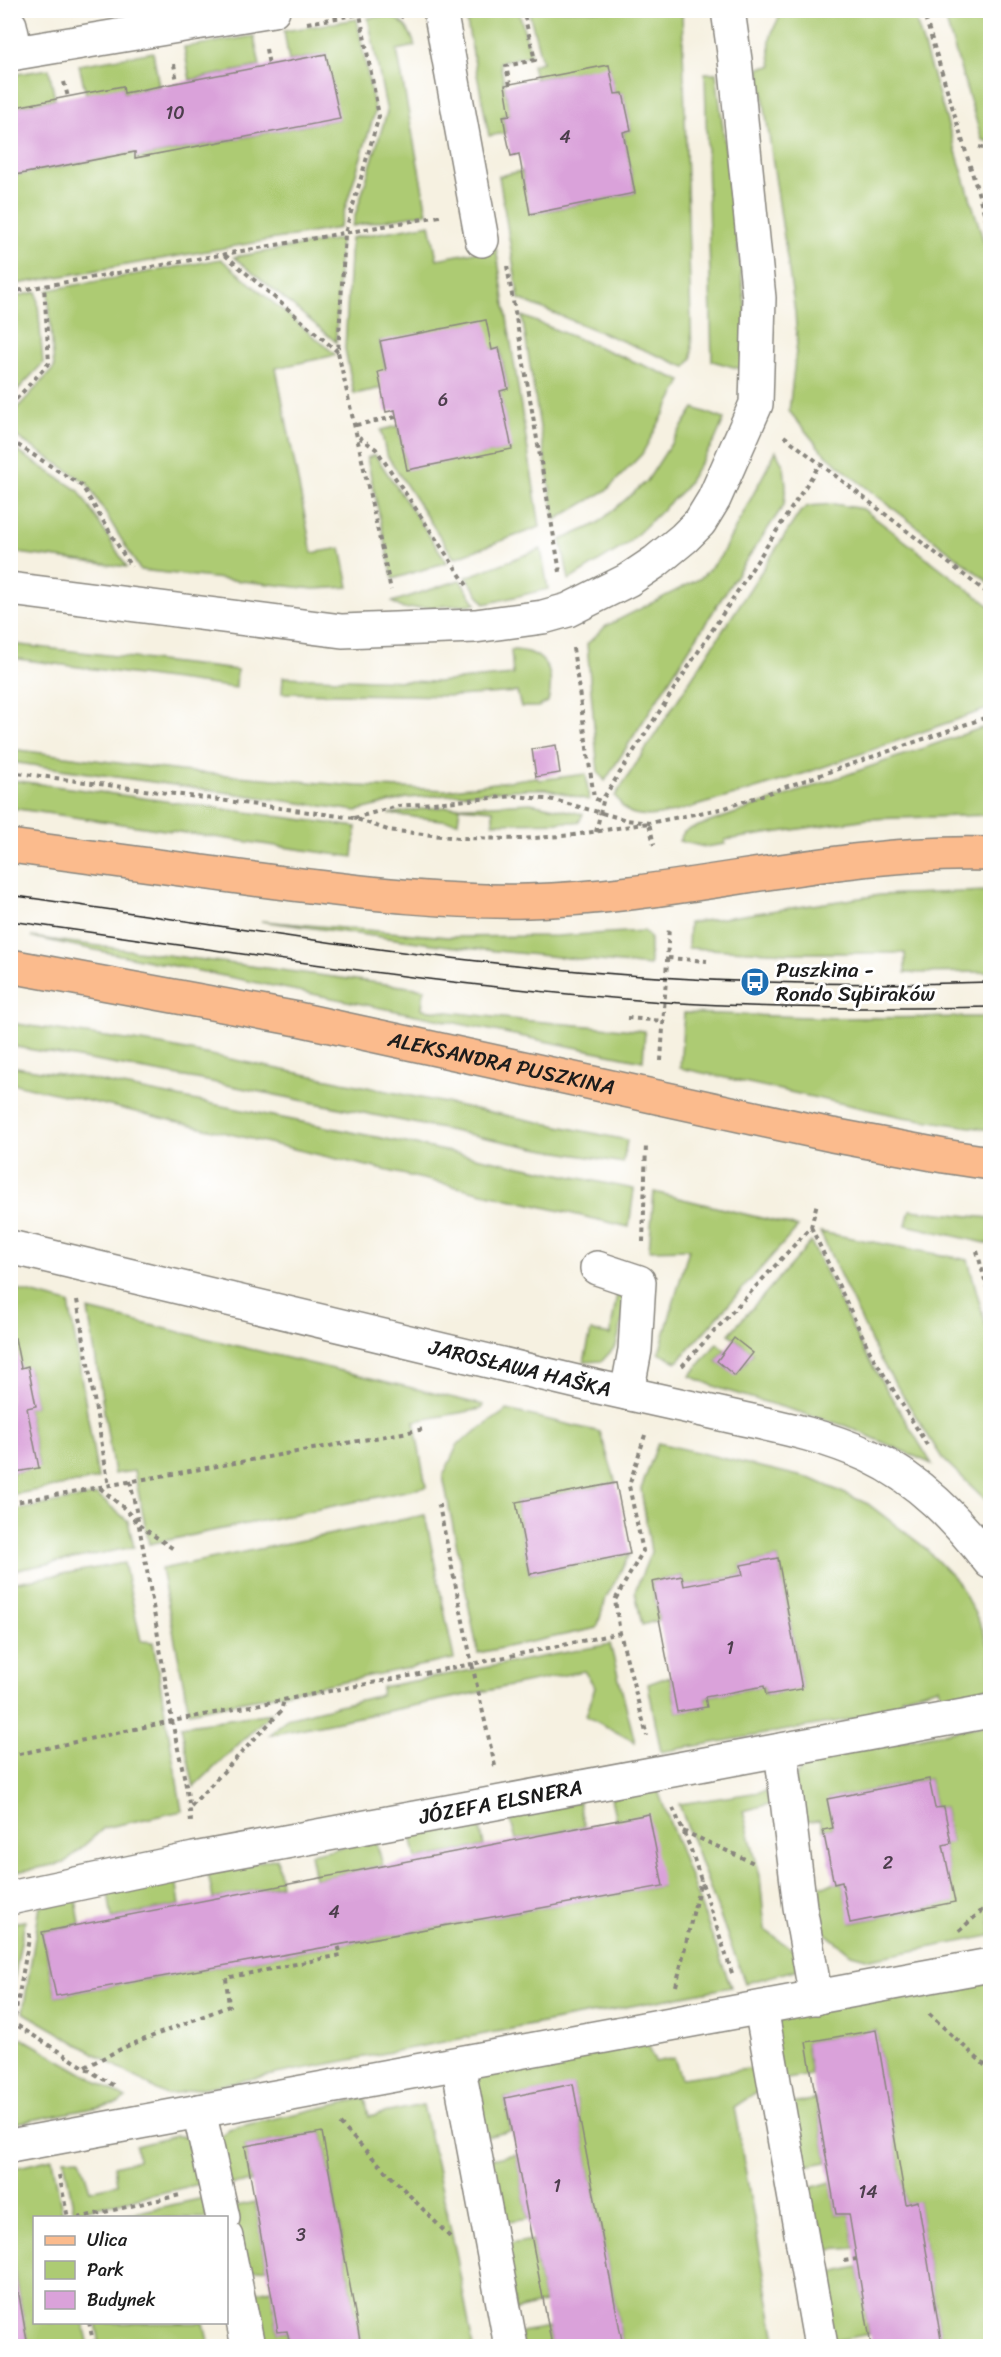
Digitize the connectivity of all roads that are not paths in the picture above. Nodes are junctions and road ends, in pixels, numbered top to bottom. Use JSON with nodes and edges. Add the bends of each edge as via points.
{"nodes":[{"id":1,"x":273,"y":10,"type":"edge"},
{"id":2,"x":440,"y":10,"type":"edge"},
{"id":3,"x":728,"y":10,"type":"edge"},
{"id":4,"x":12,"y":44,"type":"edge"},
{"id":5,"x":482,"y":240,"type":"dead end"},
{"id":6,"x":10,"y":589,"type":"edge"},
{"id":7,"x":10,"y":846,"type":"edge"},
{"id":8,"x":990,"y":854,"type":"edge"},
{"id":9,"x":10,"y":966,"type":"edge"},
{"id":10,"x":990,"y":1163,"type":"edge"},
{"id":11,"x":10,"y":1247,"type":"edge"},
{"id":12,"x":597,"y":1269,"type":"dead end"},
{"id":13,"x":627,"y":1393,"type":"junction"},
{"id":14,"x":990,"y":1562,"type":"edge"},
{"id":15,"x":990,"y":1711,"type":"edge"},
{"id":16,"x":781,"y":1749,"type":"junction"},
{"id":17,"x":23,"y":1895,"type":"edge"},
{"id":18,"x":990,"y":1965,"type":"edge"},
{"id":19,"x":816,"y":1998,"type":"junction"},
{"id":20,"x":753,"y":2009,"type":"junction"},
{"id":21,"x":458,"y":2064,"type":"junction"},
{"id":22,"x":199,"y":2111,"type":"junction"},
{"id":23,"x":10,"y":2146,"type":"edge"},
{"id":24,"x":220,"y":2202,"type":"edge"},
{"id":25,"x":228,"y":2247,"type":"edge"},
{"id":26,"x":248,"y":2346,"type":"edge"},
{"id":27,"x":511,"y":2346,"type":"edge"},
{"id":28,"x":821,"y":2346,"type":"edge"}],
"edges":[{"from":1,"to":4,"type":"street"},
{"from":2,"to":5,"type":"street"},
{"from":3,"to":6,"type":"street","via":[[759,298],[756,404],[714,499],[692,530],[655,562],[568,610],[543,617],[490,624],[342,631]]},
{"from":7,"to":8,"type":"main road","via":[[364,893],[478,901],[587,898],[874,859]]},
{"from":9,"to":10,"type":"main road","name":"ALEKSANDRA PUSZKINA","via":[[298,1019],[832,1135]]},
{"from":11,"to":13,"type":"street","name":"JAROSŁAWA HAŠKA"},
{"from":12,"to":13,"type":"street","via":[[639,1282],[635,1350]]},
{"from":13,"to":14,"type":"street","name":"JAROSŁAWA HAŠKA","via":[[801,1432],[871,1457],[904,1475],[935,1499]]},
{"from":15,"to":16,"type":"street","name":"JÓZEFA ELSNERA"},
{"from":16,"to":17,"type":"street","name":"JÓZEFA ELSNERA","via":[[194,1859]]},
{"from":16,"to":19,"type":"street","via":[[800,1907]]},
{"from":18,"to":19,"type":"street"},
{"from":19,"to":20,"type":"street"},
{"from":20,"to":21,"type":"street"},
{"from":20,"to":28,"type":"street"},
{"from":21,"to":22,"type":"street"},
{"from":21,"to":27,"type":"street"},
{"from":22,"to":23,"type":"street"},
{"from":22,"to":24,"type":"street"},
{"from":25,"to":26,"type":"street"}]}
